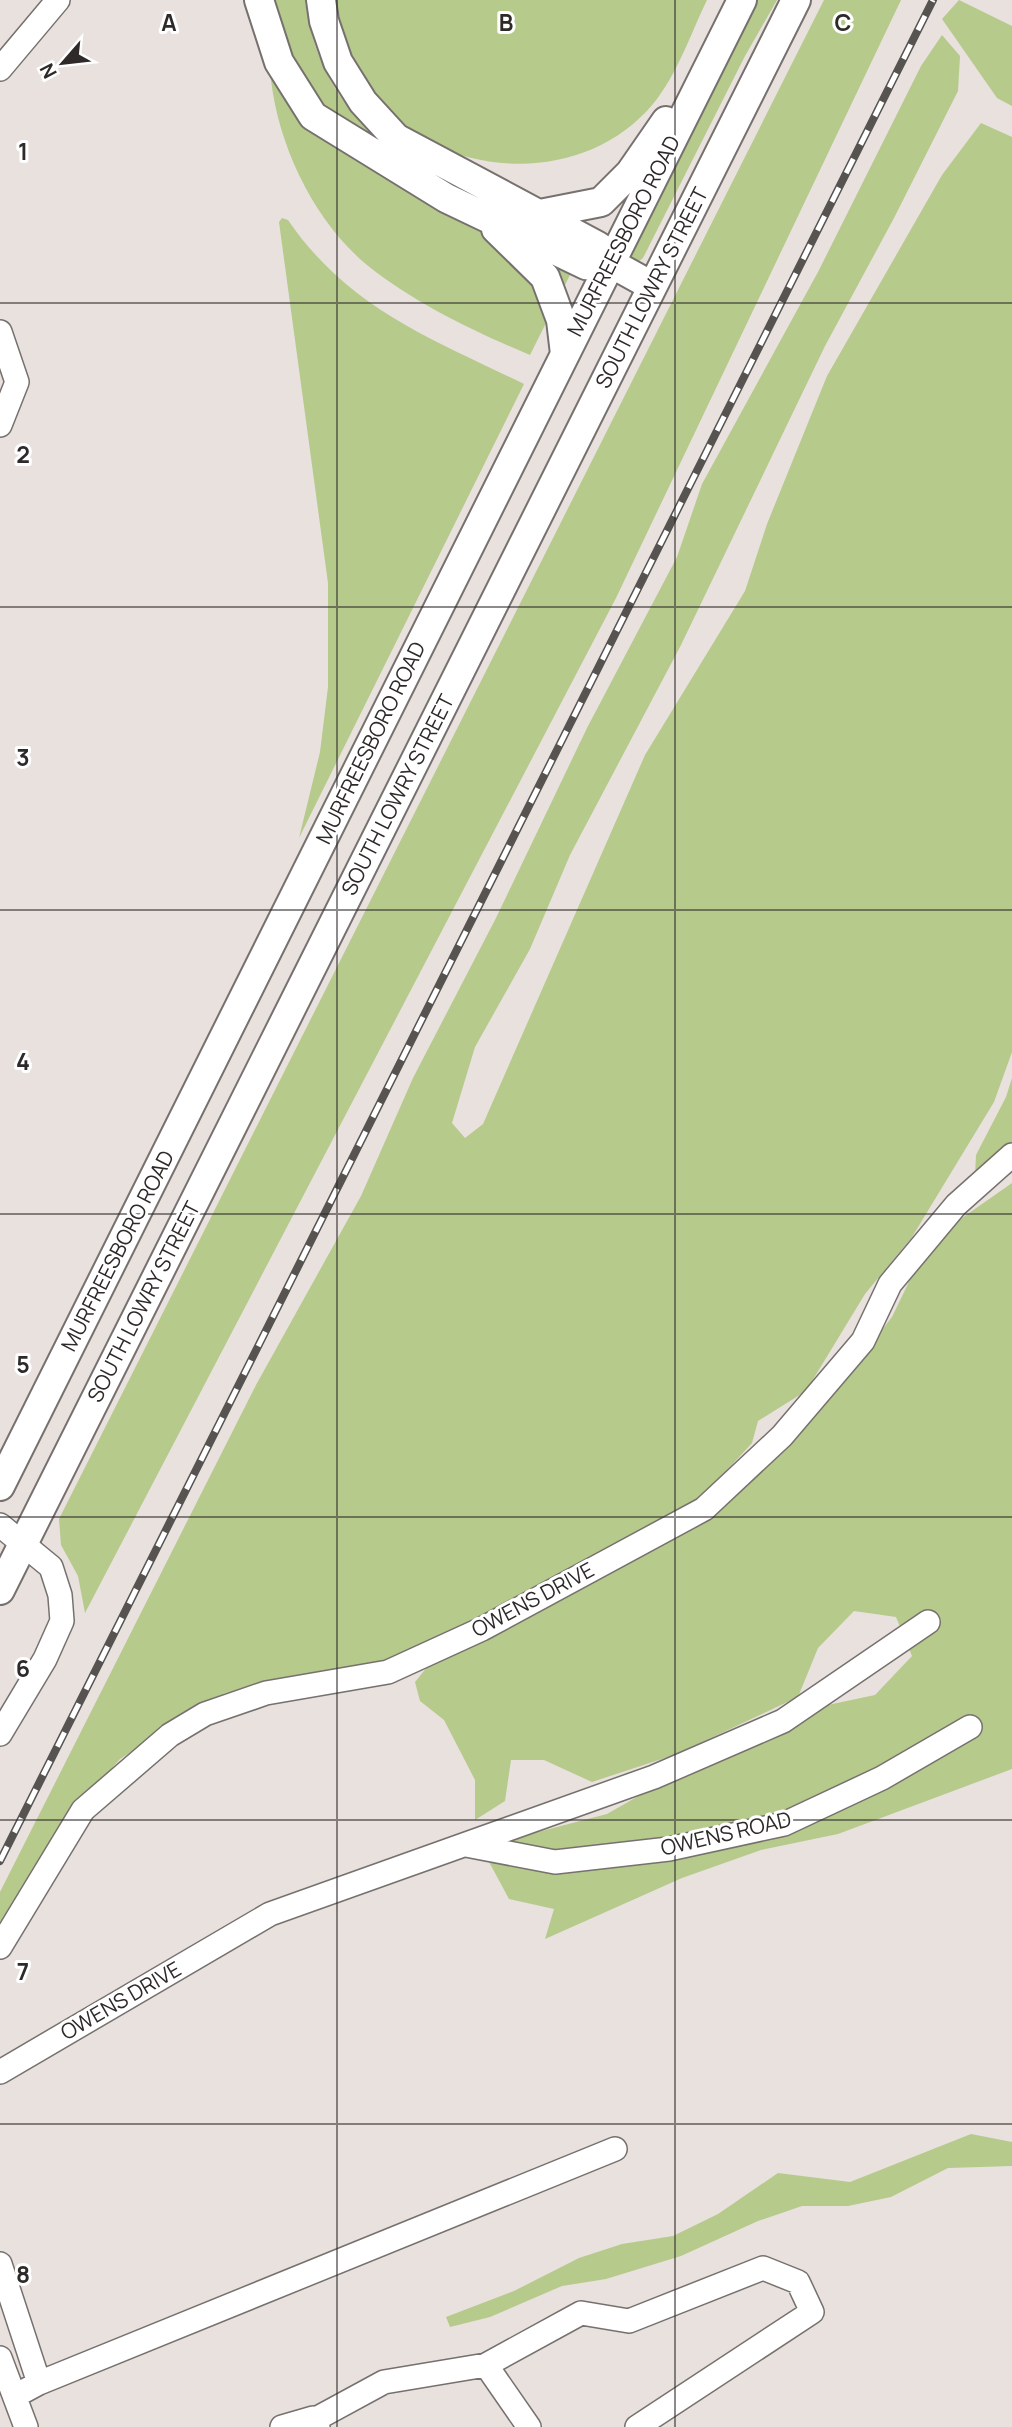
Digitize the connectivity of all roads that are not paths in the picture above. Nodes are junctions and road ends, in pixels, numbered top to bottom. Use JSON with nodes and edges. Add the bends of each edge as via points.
{"nodes":[{"id":1,"x":58,"y":0,"type":"edge"},
{"id":2,"x":259,"y":0,"type":"edge"},
{"id":3,"x":321,"y":0,"type":"edge"},
{"id":4,"x":742,"y":0,"type":"edge"},
{"id":5,"x":796,"y":0,"type":"edge"},
{"id":6,"x":724,"y":36,"type":"junction"},
{"id":7,"x":0,"y":69,"type":"edge"},
{"id":8,"x":481,"y":214,"type":"junction"},
{"id":9,"x":540,"y":214,"type":"junction"},
{"id":10,"x":605,"y":259,"type":"junction"},
{"id":11,"x":653,"y":286,"type":"junction"},
{"id":12,"x":0,"y":332,"type":"edge"},
{"id":13,"x":565,"y":354,"type":"junction"},
{"id":14,"x":0,"y":425,"type":"edge"},
{"id":15,"x":1012,"y":1154,"type":"edge"},
{"id":16,"x":0,"y":1486,"type":"edge"},
{"id":17,"x":0,"y":1525,"type":"edge"},
{"id":18,"x":23,"y":1544,"type":"junction"},
{"id":19,"x":0,"y":1590,"type":"edge"},
{"id":20,"x":928,"y":1622,"type":"dead end"},
{"id":21,"x":970,"y":1727,"type":"dead end"},
{"id":22,"x":0,"y":1734,"type":"edge"},
{"id":23,"x":463,"y":1844,"type":"junction"},
{"id":24,"x":0,"y":1947,"type":"edge"},
{"id":25,"x":0,"y":2072,"type":"edge"},
{"id":26,"x":615,"y":2149,"type":"dead end"},
{"id":27,"x":0,"y":2264,"type":"edge"},
{"id":28,"x":0,"y":2358,"type":"edge"},
{"id":29,"x":486,"y":2365,"type":"junction"},
{"id":30,"x":39,"y":2383,"type":"junction"},
{"id":31,"x":15,"y":2396,"type":"junction"},
{"id":32,"x":316,"y":2424,"type":"edge"},
{"id":33,"x":26,"y":2427,"type":"edge"},
{"id":34,"x":282,"y":2427,"type":"edge"},
{"id":35,"x":529,"y":2427,"type":"edge"},
{"id":36,"x":637,"y":2427,"type":"edge"}],
"edges":[{"from":1,"to":7,"type":"street"},
{"from":2,"to":8,"type":"main road","via":[[279,62],[313,116],[446,198]]},
{"from":3,"to":9,"type":"main road","via":[[338,62],[363,102],[396,138]]},
{"from":4,"to":6,"type":"main road","name":"MURFREESBORO ROAD"},
{"from":5,"to":11,"type":"main road","name":"SOUTH LOWRY STREET"},
{"from":6,"to":9,"type":"main road","via":[[698,63],[672,112],[630,173],[601,202]]},
{"from":6,"to":10,"type":"main road","name":"MURFREESBORO ROAD"},
{"from":8,"to":10,"type":"main road","via":[[586,265]]},
{"from":8,"to":13,"type":"main road","via":[[545,277],[561,320]]},
{"from":9,"to":10,"type":"main road","via":[[598,246]]},
{"from":10,"to":11,"type":"main road"},
{"from":10,"to":13,"type":"main road","name":"MURFREESBORO ROAD"},
{"from":11,"to":18,"type":"main road","name":"SOUTH LOWRY STREET"},
{"from":12,"to":14,"type":"street","via":[[17,382]]},
{"from":13,"to":16,"type":"main road","name":"MURFREESBORO ROAD"},
{"from":15,"to":24,"type":"street","name":"OWENS DRIVE","via":[[956,1205],[890,1284],[863,1341],[782,1436],[704,1509],[482,1629],[388,1672],[266,1693],[205,1714],[170,1735],[83,1810]]},
{"from":17,"to":18,"type":"street"},
{"from":18,"to":19,"type":"main road","name":"SOUTH LOWRY STREET"},
{"from":18,"to":22,"type":"street","via":[[51,1567],[62,1621]]},
{"from":20,"to":23,"type":"street","name":"OWENS DRIVE","via":[[783,1721],[654,1777]]},
{"from":21,"to":23,"type":"street","name":"OWENS ROAD","via":[[883,1778],[773,1826],[645,1852],[555,1862]]},
{"from":23,"to":25,"type":"street","name":"OWENS DRIVE","via":[[270,1914]]},
{"from":26,"to":30,"type":"street"},
{"from":27,"to":30,"type":"street"},
{"from":28,"to":31,"type":"street"},
{"from":29,"to":32,"type":"street","via":[[384,2382]]},
{"from":29,"to":35,"type":"street"},
{"from":29,"to":36,"type":"street","via":[[581,2313],[629,2321],[763,2268],[798,2282],[812,2312]]},
{"from":30,"to":31,"type":"street"},
{"from":31,"to":33,"type":"street"},
{"from":32,"to":34,"type":"street"}]}
